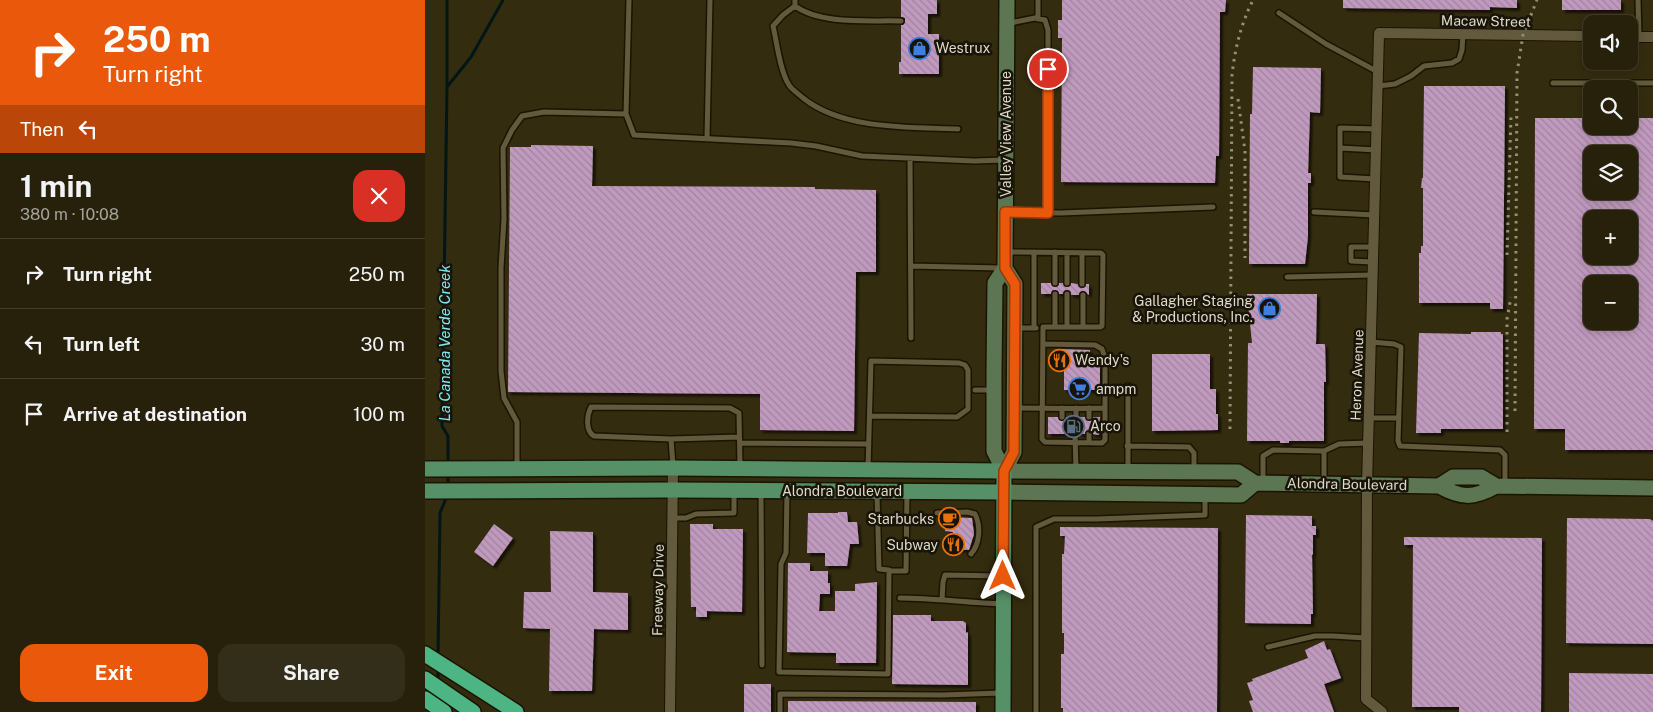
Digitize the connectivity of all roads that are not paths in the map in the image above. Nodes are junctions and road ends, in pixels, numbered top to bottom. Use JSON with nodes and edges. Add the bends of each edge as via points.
{"nodes":[{"id":1,"x":629,"y":0,"type":"edge"},
{"id":2,"x":710,"y":0,"type":"edge"},
{"id":3,"x":1007,"y":0,"type":"edge"},
{"id":4,"x":1038,"y":0,"type":"edge"},
{"id":5,"x":1638,"y":0,"type":"edge"},
{"id":6,"x":795,"y":3,"type":"edge"},
{"id":7,"x":1279,"y":13,"type":"dead end"},
{"id":8,"x":1636,"y":15,"type":"edge"},
{"id":9,"x":1038,"y":19,"type":"junction"},
{"id":10,"x":901,"y":21,"type":"dead end"},
{"id":11,"x":1007,"y":24,"type":"junction"},
{"id":12,"x":1379,"y":32,"type":"joint"},
{"id":13,"x":1463,"y":34,"type":"junction"},
{"id":14,"x":1583,"y":36,"type":"edge"},
{"id":15,"x":1638,"y":37,"type":"edge"},
{"id":16,"x":1653,"y":38,"type":"edge"},
{"id":17,"x":1379,"y":72,"type":"junction"},
{"id":18,"x":1553,"y":83,"type":"dead end"},
{"id":19,"x":1653,"y":83,"type":"edge"},
{"id":20,"x":1378,"y":86,"type":"junction"},
{"id":21,"x":626,"y":114,"type":"junction"},
{"id":22,"x":958,"y":129,"type":"dead end"},
{"id":23,"x":1377,"y":129,"type":"junction"},
{"id":24,"x":707,"y":138,"type":"junction"},
{"id":25,"x":1340,"y":148,"type":"junction"},
{"id":26,"x":1377,"y":150,"type":"junction"},
{"id":27,"x":910,"y":158,"type":"junction"},
{"id":28,"x":1006,"y":160,"type":"junction"},
{"id":29,"x":1376,"y":179,"type":"junction"},
{"id":30,"x":1213,"y":207,"type":"dead end"},
{"id":31,"x":1005,"y":212,"type":"junction"},
{"id":32,"x":1314,"y":212,"type":"dead end"},
{"id":33,"x":1048,"y":213,"type":"junction"},
{"id":34,"x":1375,"y":215,"type":"junction"},
{"id":35,"x":1374,"y":247,"type":"junction"},
{"id":36,"x":1005,"y":252,"type":"junction"},
{"id":37,"x":1034,"y":252,"type":"junction"},
{"id":38,"x":1055,"y":252,"type":"junction"},
{"id":39,"x":1067,"y":252,"type":"junction"},
{"id":40,"x":1082,"y":253,"type":"junction"},
{"id":41,"x":1373,"y":262,"type":"junction"},
{"id":42,"x":911,"y":266,"type":"junction"},
{"id":43,"x":1005,"y":268,"type":"junction"},
{"id":44,"x":1373,"y":275,"type":"junction"},
{"id":45,"x":1287,"y":276,"type":"dead end"},
{"id":46,"x":1055,"y":283,"type":"dead end"},
{"id":47,"x":1067,"y":283,"type":"dead end"},
{"id":48,"x":1082,"y":284,"type":"dead end"},
{"id":49,"x":1055,"y":294,"type":"dead end"},
{"id":50,"x":1067,"y":294,"type":"dead end"},
{"id":51,"x":1083,"y":295,"type":"dead end"},
{"id":52,"x":1043,"y":327,"type":"junction"},
{"id":53,"x":1055,"y":327,"type":"junction"},
{"id":54,"x":1067,"y":327,"type":"junction"},
{"id":55,"x":1014,"y":328,"type":"junction"},
{"id":56,"x":1034,"y":328,"type":"junction"},
{"id":57,"x":1083,"y":328,"type":"junction"},
{"id":58,"x":911,"y":338,"type":"dead end"},
{"id":59,"x":1371,"y":342,"type":"junction"},
{"id":60,"x":1043,"y":344,"type":"junction"},
{"id":61,"x":1128,"y":386,"type":"dead end"},
{"id":62,"x":975,"y":390,"type":"dead end"},
{"id":63,"x":990,"y":390,"type":"dead end"},
{"id":64,"x":1014,"y":408,"type":"junction"},
{"id":65,"x":1041,"y":408,"type":"junction"},
{"id":66,"x":1063,"y":408,"type":"junction"},
{"id":67,"x":1076,"y":408,"type":"junction"},
{"id":68,"x":1089,"y":408,"type":"junction"},
{"id":69,"x":1105,"y":408,"type":"junction"},
{"id":70,"x":870,"y":416,"type":"junction"},
{"id":71,"x":1063,"y":417,"type":"dead end"},
{"id":72,"x":1076,"y":417,"type":"dead end"},
{"id":73,"x":1089,"y":417,"type":"dead end"},
{"id":74,"x":1369,"y":418,"type":"junction"},
{"id":75,"x":1399,"y":418,"type":"junction"},
{"id":76,"x":1062,"y":434,"type":"dead end"},
{"id":77,"x":1075,"y":434,"type":"dead end"},
{"id":78,"x":1089,"y":434,"type":"dead end"},
{"id":79,"x":739,"y":437,"type":"junction"},
{"id":80,"x":671,"y":439,"type":"junction"},
{"id":81,"x":1062,"y":442,"type":"junction"},
{"id":82,"x":1076,"y":442,"type":"junction"},
{"id":83,"x":1089,"y":443,"type":"junction"},
{"id":84,"x":1369,"y":443,"type":"junction"},
{"id":85,"x":740,"y":444,"type":"junction"},
{"id":86,"x":869,"y":444,"type":"junction"},
{"id":87,"x":1127,"y":446,"type":"junction"},
{"id":88,"x":1324,"y":451,"type":"junction"},
{"id":89,"x":673,"y":468,"type":"junction"},
{"id":90,"x":740,"y":468,"type":"junction"},
{"id":91,"x":425,"y":469,"type":"edge"},
{"id":92,"x":517,"y":469,"type":"junction"},
{"id":93,"x":868,"y":470,"type":"junction"},
{"id":94,"x":1004,"y":471,"type":"junction"},
{"id":95,"x":1076,"y":471,"type":"junction"},
{"id":96,"x":1128,"y":471,"type":"junction"},
{"id":97,"x":1194,"y":471,"type":"junction"},
{"id":98,"x":1259,"y":483,"type":"junction"},
{"id":99,"x":1324,"y":484,"type":"junction"},
{"id":100,"x":1367,"y":485,"type":"junction"},
{"id":101,"x":1500,"y":486,"type":"junction"},
{"id":102,"x":1653,"y":488,"type":"edge"},
{"id":103,"x":673,"y":490,"type":"junction"},
{"id":104,"x":734,"y":490,"type":"junction"},
{"id":105,"x":425,"y":491,"type":"edge"},
{"id":106,"x":761,"y":491,"type":"junction"},
{"id":107,"x":787,"y":491,"type":"junction"},
{"id":108,"x":877,"y":492,"type":"junction"},
{"id":109,"x":907,"y":492,"type":"junction"},
{"id":110,"x":1004,"y":492,"type":"junction"},
{"id":111,"x":1205,"y":494,"type":"junction"},
{"id":112,"x":937,"y":513,"type":"dead end"},
{"id":113,"x":672,"y":518,"type":"junction"},
{"id":114,"x":971,"y":554,"type":"dead end"},
{"id":115,"x":889,"y":570,"type":"junction"},
{"id":116,"x":1003,"y":576,"type":"junction"},
{"id":117,"x":899,"y":598,"type":"dead end"},
{"id":118,"x":941,"y":600,"type":"junction"},
{"id":119,"x":1003,"y":604,"type":"junction"},
{"id":120,"x":1367,"y":638,"type":"junction"},
{"id":121,"x":1268,"y":647,"type":"dead end"},
{"id":122,"x":425,"y":654,"type":"edge"},
{"id":123,"x":762,"y":665,"type":"dead end"},
{"id":124,"x":425,"y":679,"type":"edge"},
{"id":125,"x":1003,"y":692,"type":"junction"},
{"id":126,"x":425,"y":698,"type":"edge"},
{"id":127,"x":444,"y":712,"type":"edge"},
{"id":128,"x":473,"y":712,"type":"edge"},
{"id":129,"x":516,"y":712,"type":"edge"},
{"id":130,"x":669,"y":712,"type":"edge"},
{"id":131,"x":780,"y":712,"type":"edge"},
{"id":132,"x":1003,"y":712,"type":"edge"},
{"id":133,"x":1036,"y":712,"type":"edge"},
{"id":134,"x":1382,"y":712,"type":"edge"}],
"edges":[{"from":1,"to":21,"type":"lane"},
{"from":2,"to":24,"type":"lane"},
{"from":3,"to":11,"type":"main road","name":"Valley View Avenue"},
{"from":4,"to":9,"type":"lane"},
{"from":5,"to":8,"type":"lane"},
{"from":6,"to":10,"type":"lane","via":[[804,12],[835,19]]},
{"from":6,"to":22,"type":"lane","via":[[773,26],[789,86],[816,108],[839,118],[899,128]]},
{"from":7,"to":17,"type":"lane","via":[[1326,44]]},
{"from":9,"to":11,"type":"lane"},
{"from":9,"to":33,"type":"lane","via":[[1045,20],[1048,30]]},
{"from":11,"to":28,"type":"main road","name":"Valley View Avenue"},
{"from":12,"to":13,"type":"street","name":"Macaw Street"},
{"from":12,"to":17,"type":"street","name":"Heron Avenue"},
{"from":13,"to":14,"type":"street","name":"Macaw Street"},
{"from":13,"to":20,"type":"lane","via":[[1459,59],[1452,63],[1425,66],[1395,84]]},
{"from":15,"to":16,"type":"street"},
{"from":17,"to":20,"type":"street","name":"Heron Avenue"},
{"from":18,"to":19,"type":"lane"},
{"from":20,"to":23,"type":"street","name":"Heron Avenue"},
{"from":21,"to":24,"type":"lane","via":[[635,135]]},
{"from":21,"to":92,"type":"lane","via":[[544,112],[522,116],[503,148],[501,371],[504,398],[517,422]]},
{"from":23,"to":25,"type":"lane","via":[[1340,128]]},
{"from":23,"to":26,"type":"street","name":"Heron Avenue"},
{"from":24,"to":27,"type":"lane","via":[[791,143],[862,156]]},
{"from":25,"to":26,"type":"lane"},
{"from":25,"to":29,"type":"lane","via":[[1340,177]]},
{"from":26,"to":29,"type":"street","name":"Heron Avenue"},
{"from":27,"to":28,"type":"lane"},
{"from":27,"to":42,"type":"lane"},
{"from":28,"to":31,"type":"main road","name":"Valley View Avenue"},
{"from":29,"to":34,"type":"street","name":"Heron Avenue"},
{"from":30,"to":33,"type":"lane"},
{"from":31,"to":33,"type":"lane"},
{"from":31,"to":36,"type":"main road","name":"Valley View Avenue"},
{"from":32,"to":34,"type":"lane"},
{"from":34,"to":35,"type":"street","name":"Heron Avenue"},
{"from":35,"to":41,"type":"street","name":"Heron Avenue"},
{"from":35,"to":41,"type":"lane","via":[[1351,246],[1351,261]]},
{"from":36,"to":37,"type":"lane"},
{"from":36,"to":43,"type":"main road","name":"Valley View Avenue"},
{"from":37,"to":38,"type":"lane"},
{"from":37,"to":56,"type":"lane"},
{"from":38,"to":39,"type":"lane"},
{"from":38,"to":46,"type":"lane"},
{"from":39,"to":40,"type":"lane"},
{"from":39,"to":47,"type":"lane"},
{"from":40,"to":48,"type":"lane"},
{"from":40,"to":57,"type":"lane","via":[[1103,255],[1102,326]]},
{"from":41,"to":44,"type":"street","name":"Heron Avenue"},
{"from":42,"to":43,"type":"lane"},
{"from":42,"to":58,"type":"lane"},
{"from":43,"to":55,"type":"main road","name":"Valley View Avenue","via":[[1015,284]]},
{"from":43,"to":94,"type":"main road","name":"Valley View Avenue","via":[[995,283],[994,393],[994,451]]},
{"from":44,"to":45,"type":"lane"},
{"from":44,"to":59,"type":"street","name":"Heron Avenue"},
{"from":49,"to":53,"type":"lane"},
{"from":50,"to":54,"type":"lane"},
{"from":51,"to":57,"type":"lane"},
{"from":52,"to":53,"type":"lane"},
{"from":52,"to":56,"type":"lane"},
{"from":52,"to":60,"type":"lane"},
{"from":53,"to":54,"type":"lane"},
{"from":54,"to":57,"type":"lane"},
{"from":55,"to":56,"type":"lane"},
{"from":55,"to":64,"type":"main road","name":"Valley View Avenue"},
{"from":59,"to":74,"type":"street","name":"Heron Avenue"},
{"from":59,"to":75,"type":"lane","via":[[1401,347]]},
{"from":60,"to":65,"type":"lane"},
{"from":60,"to":69,"type":"lane","via":[[1095,345],[1102,349],[1105,358]]},
{"from":61,"to":87,"type":"lane"},
{"from":62,"to":63,"type":"lane"},
{"from":64,"to":65,"type":"lane"},
{"from":64,"to":94,"type":"main road","name":"Valley View Avenue","via":[[1014,452]]},
{"from":65,"to":66,"type":"lane"},
{"from":65,"to":81,"type":"lane","via":[[1042,439],[1045,442]]},
{"from":66,"to":67,"type":"lane"},
{"from":66,"to":71,"type":"lane"},
{"from":67,"to":68,"type":"lane"},
{"from":67,"to":72,"type":"lane"},
{"from":68,"to":69,"type":"lane"},
{"from":68,"to":73,"type":"lane"},
{"from":69,"to":83,"type":"lane","via":[[1105,440]]},
{"from":70,"to":70,"type":"lane","via":[[957,417],[968,409],[968,370],[959,363],[871,361]]},
{"from":70,"to":86,"type":"lane"},
{"from":74,"to":75,"type":"lane"},
{"from":74,"to":84,"type":"street","name":"Heron Avenue"},
{"from":75,"to":101,"type":"lane","via":[[1398,441],[1401,446],[1500,450],[1505,454]]},
{"from":76,"to":81,"type":"lane"},
{"from":77,"to":82,"type":"lane"},
{"from":78,"to":83,"type":"lane"},
{"from":79,"to":80,"type":"lane"},
{"from":79,"to":80,"type":"lane","via":[[739,413],[730,408],[589,409],[588,430],[594,436]]},
{"from":79,"to":85,"type":"lane"},
{"from":80,"to":89,"type":"lane"},
{"from":81,"to":82,"type":"lane"},
{"from":82,"to":83,"type":"lane"},
{"from":82,"to":95,"type":"lane"},
{"from":84,"to":88,"type":"lane","via":[[1339,444]]},
{"from":84,"to":100,"type":"street","name":"Heron Avenue"},
{"from":85,"to":86,"type":"lane"},
{"from":85,"to":90,"type":"lane"},
{"from":86,"to":93,"type":"lane"},
{"from":87,"to":96,"type":"lane"},
{"from":87,"to":97,"type":"lane","via":[[1189,447],[1194,453]]},
{"from":88,"to":98,"type":"lane","via":[[1273,450],[1263,456]]},
{"from":88,"to":99,"type":"lane"},
{"from":89,"to":90,"type":"main road","name":"Alondra Boulevard"},
{"from":89,"to":92,"type":"main road","name":"Alondra Boulevard"},
{"from":89,"to":103,"type":"street","name":"Freeway Drive"},
{"from":90,"to":93,"type":"main road","name":"Alondra Boulevard"},
{"from":91,"to":92,"type":"main road","name":"Alondra Boulevard"},
{"from":93,"to":94,"type":"main road","name":"Alondra Boulevard"},
{"from":94,"to":95,"type":"main road","name":"Alondra Boulevard"},
{"from":94,"to":110,"type":"main road","name":"Valley View Avenue"},
{"from":95,"to":96,"type":"main road","name":"Alondra Boulevard"},
{"from":96,"to":97,"type":"main road","name":"Alondra Boulevard"},
{"from":97,"to":98,"type":"main road","name":"Alondra Boulevard","via":[[1238,472]]},
{"from":98,"to":99,"type":"main road","name":"Alondra Boulevard"},
{"from":98,"to":111,"type":"main road","name":"Alondra Boulevard","via":[[1241,495]]},
{"from":99,"to":100,"type":"main road","name":"Alondra Boulevard"},
{"from":100,"to":101,"type":"main road","name":"Alondra Boulevard","via":[[1439,486],[1454,494],[1480,495]]},
{"from":100,"to":120,"type":"street","name":"Heron Avenue"},
{"from":101,"to":102,"type":"main road","name":"Alondra Boulevard"},
{"from":103,"to":104,"type":"main road","name":"Alondra Boulevard"},
{"from":103,"to":105,"type":"main road","name":"Alondra Boulevard"},
{"from":103,"to":113,"type":"street","name":"Freeway Drive"},
{"from":104,"to":106,"type":"main road","name":"Alondra Boulevard"},
{"from":104,"to":113,"type":"lane","via":[[734,514]]},
{"from":106,"to":107,"type":"main road","name":"Alondra Boulevard"},
{"from":106,"to":123,"type":"lane"},
{"from":107,"to":108,"type":"main road","name":"Alondra Boulevard"},
{"from":107,"to":115,"type":"lane","via":[[786,553],[781,564],[779,672],[888,674]]},
{"from":108,"to":109,"type":"main road","name":"Alondra Boulevard"},
{"from":108,"to":115,"type":"lane","via":[[879,569]]},
{"from":109,"to":110,"type":"main road","name":"Alondra Boulevard"},
{"from":109,"to":115,"type":"lane","via":[[906,571]]},
{"from":110,"to":111,"type":"main road","name":"Alondra Boulevard"},
{"from":110,"to":116,"type":"main road","name":"Valley View Avenue"},
{"from":111,"to":133,"type":"lane","via":[[1205,515],[1054,519],[1036,527]]},
{"from":112,"to":114,"type":"lane","via":[[975,514],[979,521],[978,540]]},
{"from":113,"to":130,"type":"street","name":"Freeway Drive"},
{"from":116,"to":118,"type":"lane","via":[[945,575]]},
{"from":116,"to":119,"type":"main road","name":"Valley View Avenue"},
{"from":117,"to":118,"type":"lane"},
{"from":118,"to":119,"type":"lane"},
{"from":119,"to":125,"type":"main road","name":"Valley View Avenue"},
{"from":120,"to":121,"type":"lane","via":[[1315,636]]},
{"from":120,"to":134,"type":"street","name":"Heron Avenue","via":[[1366,699]]},
{"from":122,"to":129,"type":"highway"},
{"from":124,"to":128,"type":"highway"},
{"from":125,"to":131,"type":"lane","via":[[780,694]]},
{"from":125,"to":132,"type":"main road","name":"Valley View Avenue"},
{"from":126,"to":127,"type":"highway"}]}
